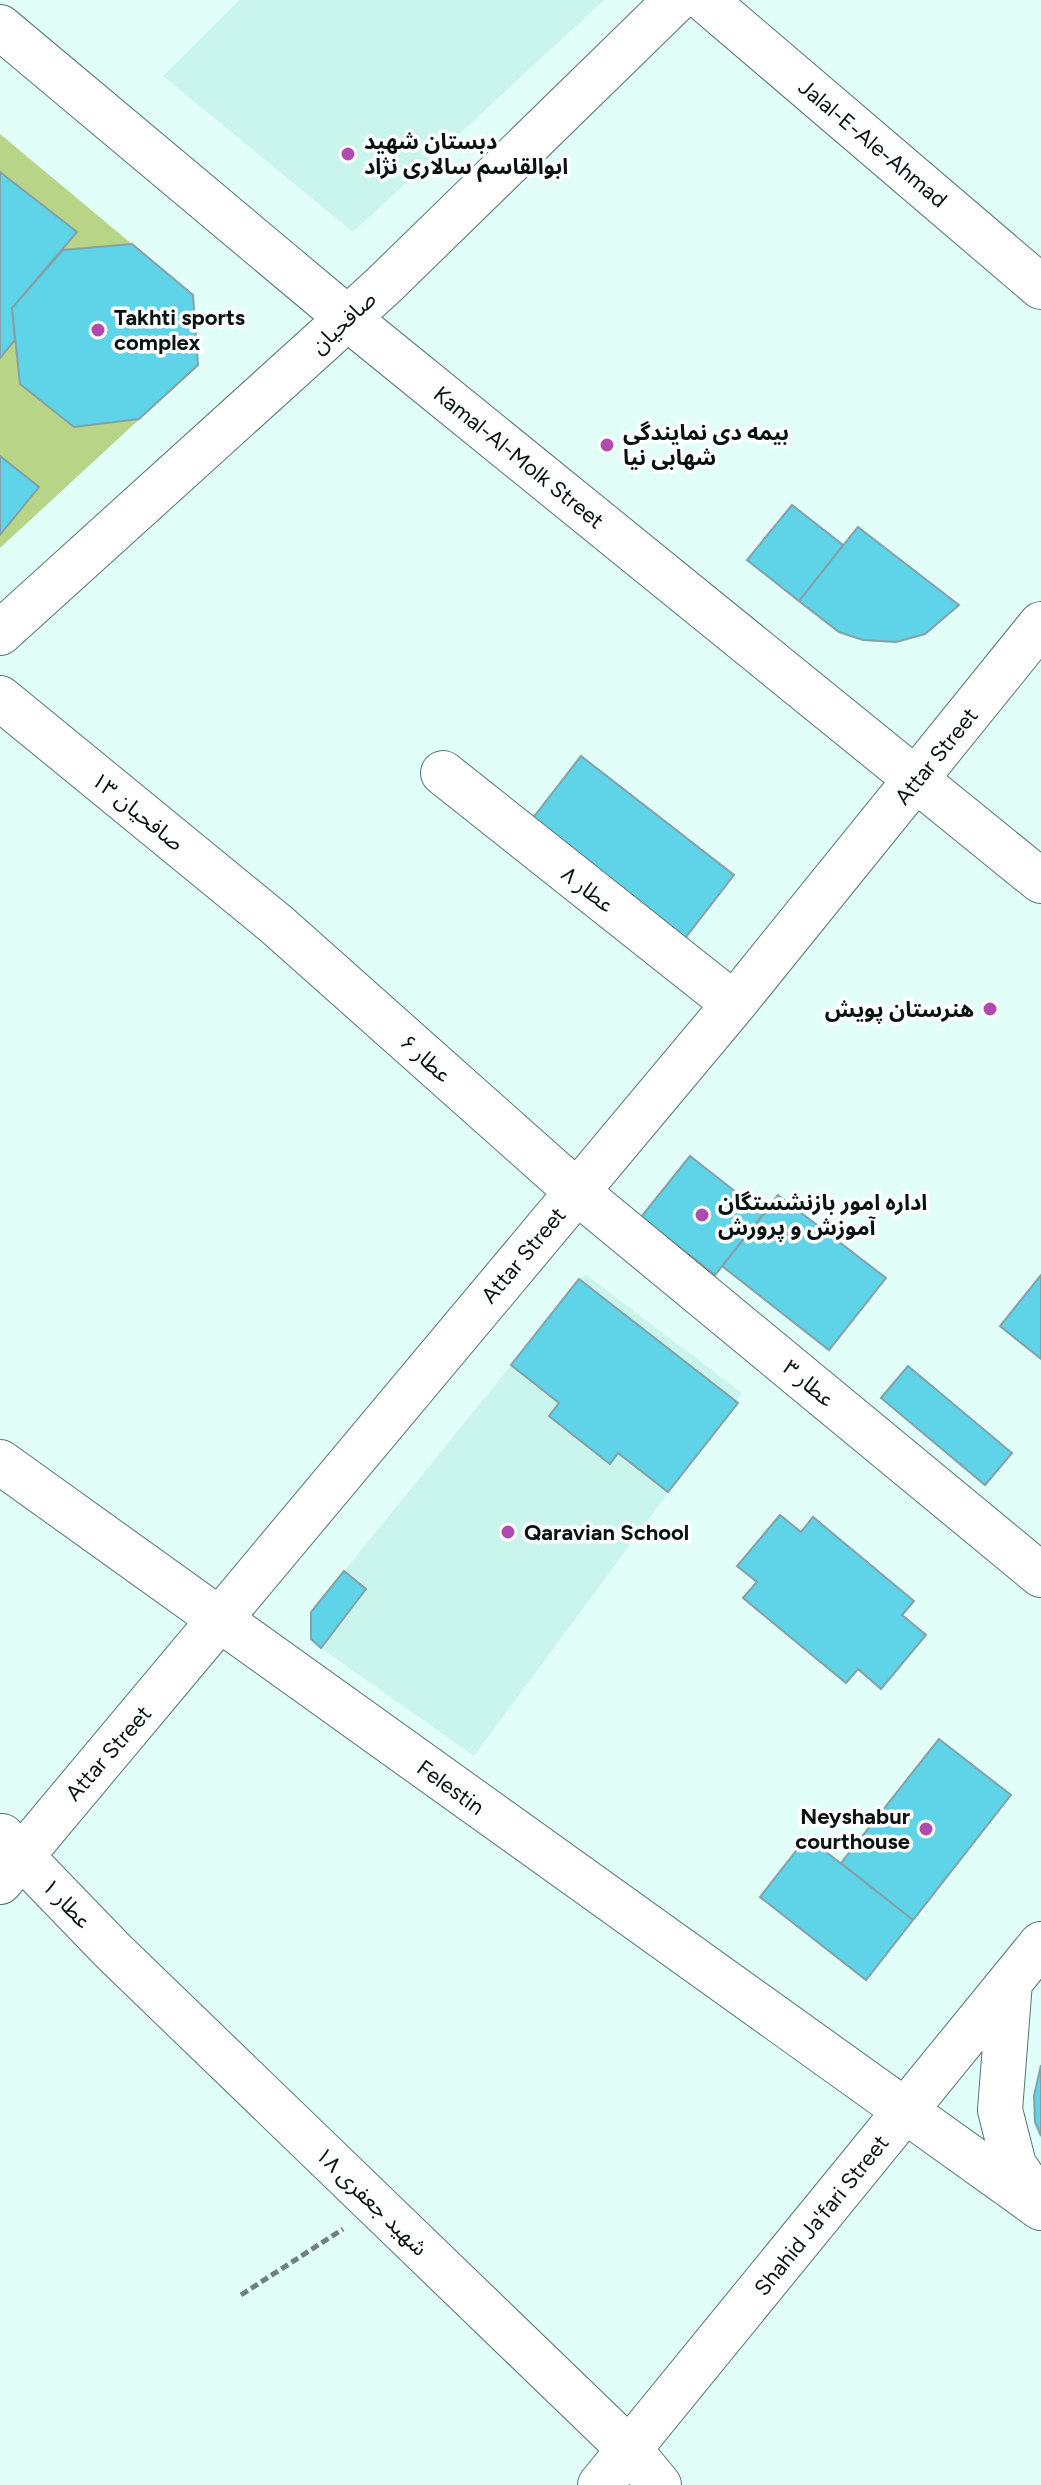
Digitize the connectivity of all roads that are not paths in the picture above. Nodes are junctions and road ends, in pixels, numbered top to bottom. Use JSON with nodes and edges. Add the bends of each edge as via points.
{"nodes":[{"id":1,"x":676,"y":0,"type":"edge"},
{"id":2,"x":705,"y":0,"type":"edge"},
{"id":3,"x":0,"y":27,"type":"edge"},
{"id":4,"x":1041,"y":287,"type":"edge"},
{"id":5,"x":346,"y":317,"type":"junction"},
{"id":6,"x":1041,"y":624,"type":"edge"},
{"id":7,"x":0,"y":633,"type":"edge"},
{"id":8,"x":0,"y":698,"type":"edge"},
{"id":9,"x":443,"y":773,"type":"dead end"},
{"id":10,"x":916,"y":779,"type":"junction"},
{"id":11,"x":1041,"y":881,"type":"edge"},
{"id":12,"x":276,"y":924,"type":"joint"},
{"id":13,"x":734,"y":1004,"type":"junction"},
{"id":14,"x":576,"y":1191,"type":"junction"},
{"id":15,"x":0,"y":1462,"type":"edge"},
{"id":16,"x":1041,"y":1575,"type":"edge"},
{"id":17,"x":221,"y":1622,"type":"junction"},
{"id":18,"x":7,"y":1857,"type":"edge"},
{"id":19,"x":1041,"y":1944,"type":"edge"},
{"id":20,"x":113,"y":1951,"type":"joint"},
{"id":21,"x":1010,"y":1982,"type":"junction"},
{"id":22,"x":903,"y":2113,"type":"junction"},
{"id":23,"x":1041,"y":2207,"type":"edge"},
{"id":24,"x":631,"y":2451,"type":"junction"},
{"id":25,"x":600,"y":2485,"type":"edge"},
{"id":26,"x":659,"y":2485,"type":"edge"}],
"edges":[{"from":1,"to":5,"type":"street","name":"صافحیان"},
{"from":2,"to":4,"type":"street","name":"Jalal-E-Ale-Ahmad"},
{"from":3,"to":5,"type":"street","name":"Kamal-Al-Molk Street"},
{"from":5,"to":7,"type":"street","name":"صافحیان"},
{"from":5,"to":10,"type":"street","name":"Kamal-Al-Molk Street"},
{"from":6,"to":10,"type":"street","name":"Attar Street"},
{"from":8,"to":12,"type":"street","name":"صافحیان ۱۳"},
{"from":9,"to":13,"type":"street","name":"عطار ۸"},
{"from":10,"to":11,"type":"street","name":"Kamal-Al-Molk Street"},
{"from":10,"to":13,"type":"street","name":"Attar Street"},
{"from":12,"to":14,"type":"street","name":"عطار ۶"},
{"from":13,"to":14,"type":"street","name":"Attar Street"},
{"from":14,"to":16,"type":"street","name":"عطار ۳"},
{"from":14,"to":17,"type":"street","name":"Attar Street"},
{"from":15,"to":17,"type":"street","name":"Felestin"},
{"from":17,"to":18,"type":"street","name":"Attar Street"},
{"from":17,"to":22,"type":"street","name":"Felestin"},
{"from":18,"to":20,"type":"street","name":"عطار ۱"},
{"from":19,"to":21,"type":"street","name":"Shahid Ja'fari Street"},
{"from":20,"to":24,"type":"street","name":"شهید جعفری ۱۸"},
{"from":21,"to":22,"type":"street","name":"Shahid Ja'fari Street"},
{"from":21,"to":23,"type":"street","via":[[1000,2110],[1014,2165]]},
{"from":22,"to":23,"type":"street","name":"Felestin"},
{"from":22,"to":24,"type":"street","name":"Shahid Ja'fari Street"},
{"from":24,"to":25,"type":"street","name":"Shahid Ja'fari Street"},
{"from":24,"to":26,"type":"street","name":"شهید جعفری ۱۸"}]}
